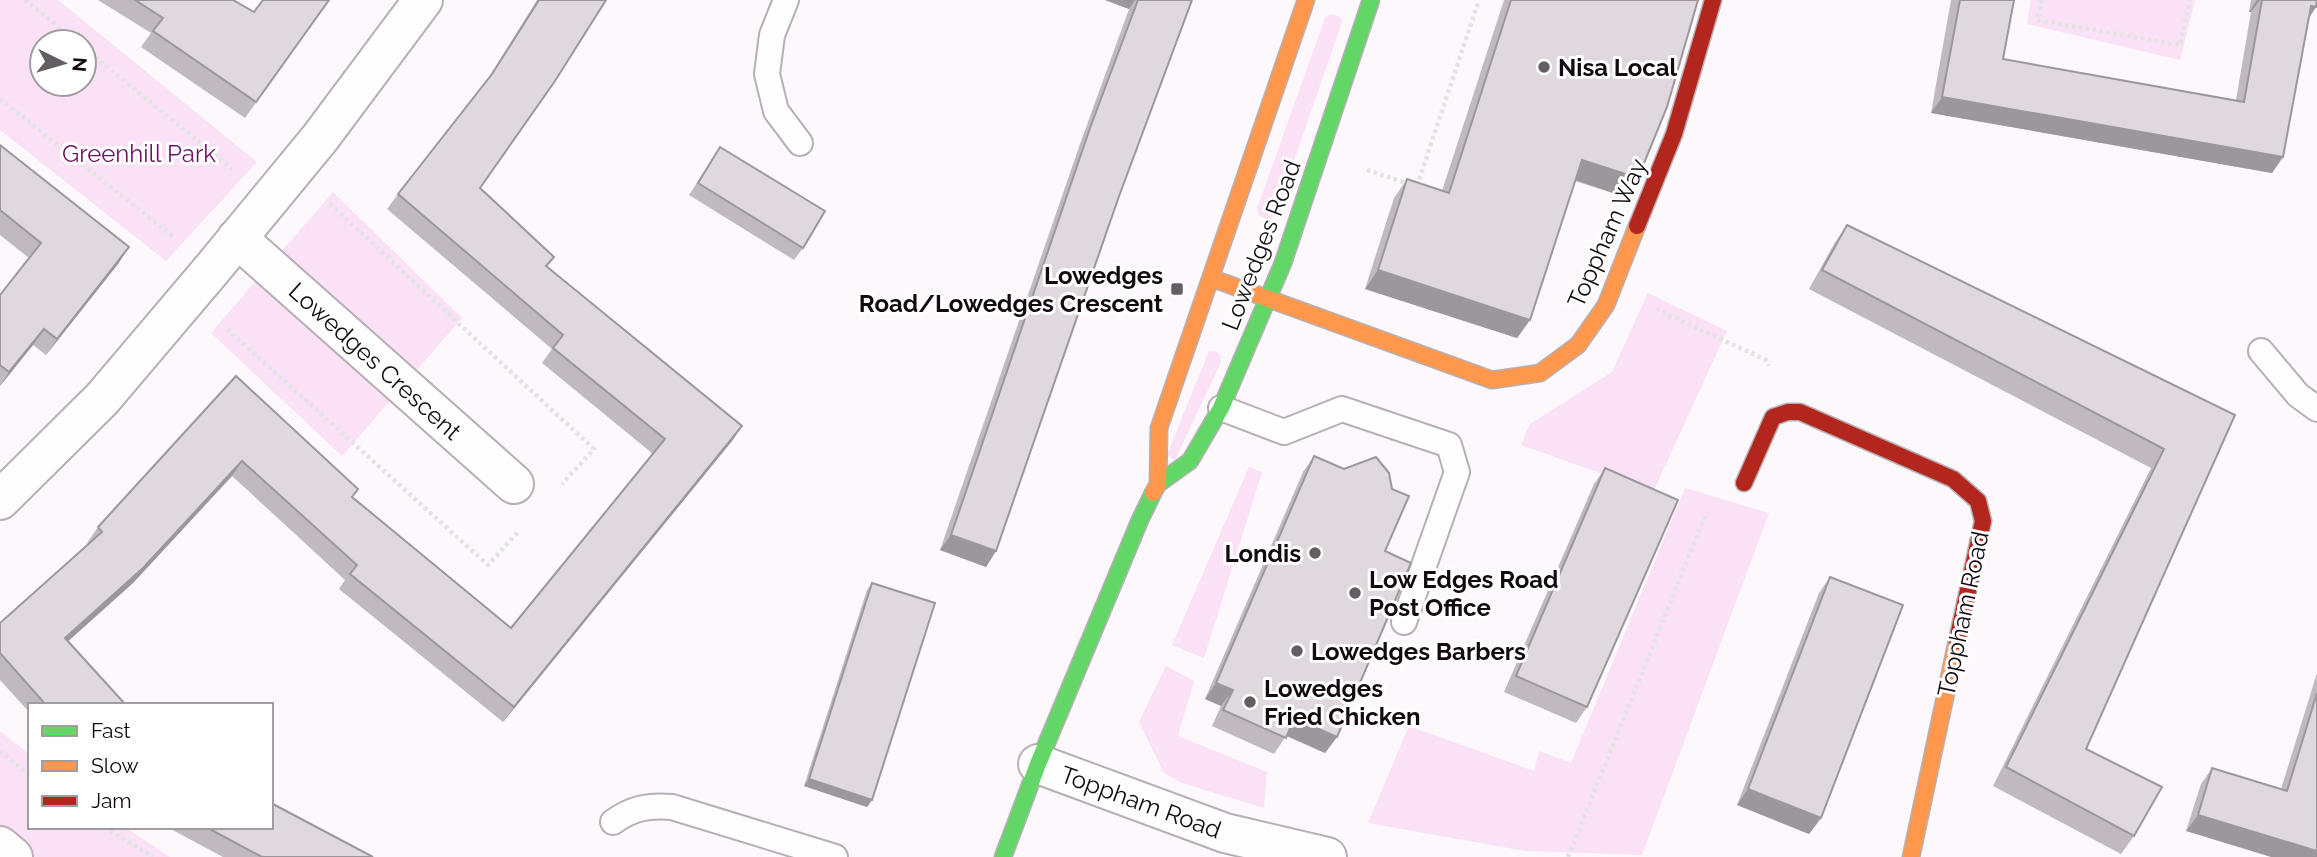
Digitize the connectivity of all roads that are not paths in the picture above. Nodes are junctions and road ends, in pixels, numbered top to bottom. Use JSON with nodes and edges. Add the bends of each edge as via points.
{"nodes":[{"id":1,"x":423,"y":0,"type":"edge"},
{"id":2,"x":786,"y":0,"type":"edge"},
{"id":3,"x":1306,"y":0,"type":"edge"},
{"id":4,"x":1371,"y":0,"type":"edge"},
{"id":5,"x":1713,"y":0,"type":"edge"},
{"id":6,"x":800,"y":143,"type":"dead end"},
{"id":7,"x":237,"y":238,"type":"junction"},
{"id":8,"x":1211,"y":278,"type":"junction"},
{"id":9,"x":1268,"y":297,"type":"junction"},
{"id":10,"x":2261,"y":351,"type":"dead end"},
{"id":11,"x":1221,"y":408,"type":"junction"},
{"id":12,"x":2317,"y":409,"type":"edge"},
{"id":13,"x":1744,"y":483,"type":"road end"},
{"id":14,"x":514,"y":484,"type":"dead end"},
{"id":15,"x":1158,"y":484,"type":"junction"},
{"id":16,"x":2,"y":495,"type":"edge"},
{"id":17,"x":1404,"y":622,"type":"dead end"},
{"id":18,"x":1038,"y":764,"type":"junction"},
{"id":19,"x":613,"y":822,"type":"dead end"},
{"id":20,"x":0,"y":846,"type":"edge"},
{"id":21,"x":13,"y":857,"type":"edge"},
{"id":22,"x":835,"y":857,"type":"edge"},
{"id":23,"x":1003,"y":857,"type":"edge"},
{"id":24,"x":1327,"y":857,"type":"edge"},
{"id":25,"x":1911,"y":857,"type":"edge"}],
"edges":[{"from":1,"to":7,"type":"street"},
{"from":2,"to":6,"type":"lane","via":[[772,35],[767,74],[776,111]]},
{"from":3,"to":8,"type":"street","name":"Lowedges Road"},
{"from":4,"to":9,"type":"street","name":"Lowedges Road"},
{"from":5,"to":9,"type":"street","name":"Toppham Way","via":[[1674,134],[1606,305],[1578,345],[1540,373],[1492,380]]},
{"from":7,"to":14,"type":"street","name":"Lowedges Crescent"},
{"from":7,"to":16,"type":"street","via":[[102,399]]},
{"from":8,"to":9,"type":"street","name":"Toppham Way"},
{"from":8,"to":15,"type":"street","name":"Lowedges Road","via":[[1159,428]]},
{"from":9,"to":11,"type":"street","name":"Lowedges Road"},
{"from":10,"to":12,"type":"lane","via":[[2298,395]]},
{"from":11,"to":15,"type":"street","name":"Lowedges Road","via":[[1190,461]]},
{"from":11,"to":17,"type":"lane","via":[[1284,432],[1342,409],[1449,445],[1457,472]]},
{"from":13,"to":25,"type":"street","name":"Toppham Road","via":[[1773,417],[1800,412],[1953,479],[1978,501],[1983,521]]},
{"from":15,"to":18,"type":"street","name":"Lowedges Road"},
{"from":18,"to":23,"type":"street","name":"Lowedges Road"},
{"from":18,"to":24,"type":"street","name":"Toppham Road","via":[[1225,833]]},
{"from":19,"to":22,"type":"lane","via":[[626,812],[672,807]]},
{"from":20,"to":21,"type":"street"}]}
